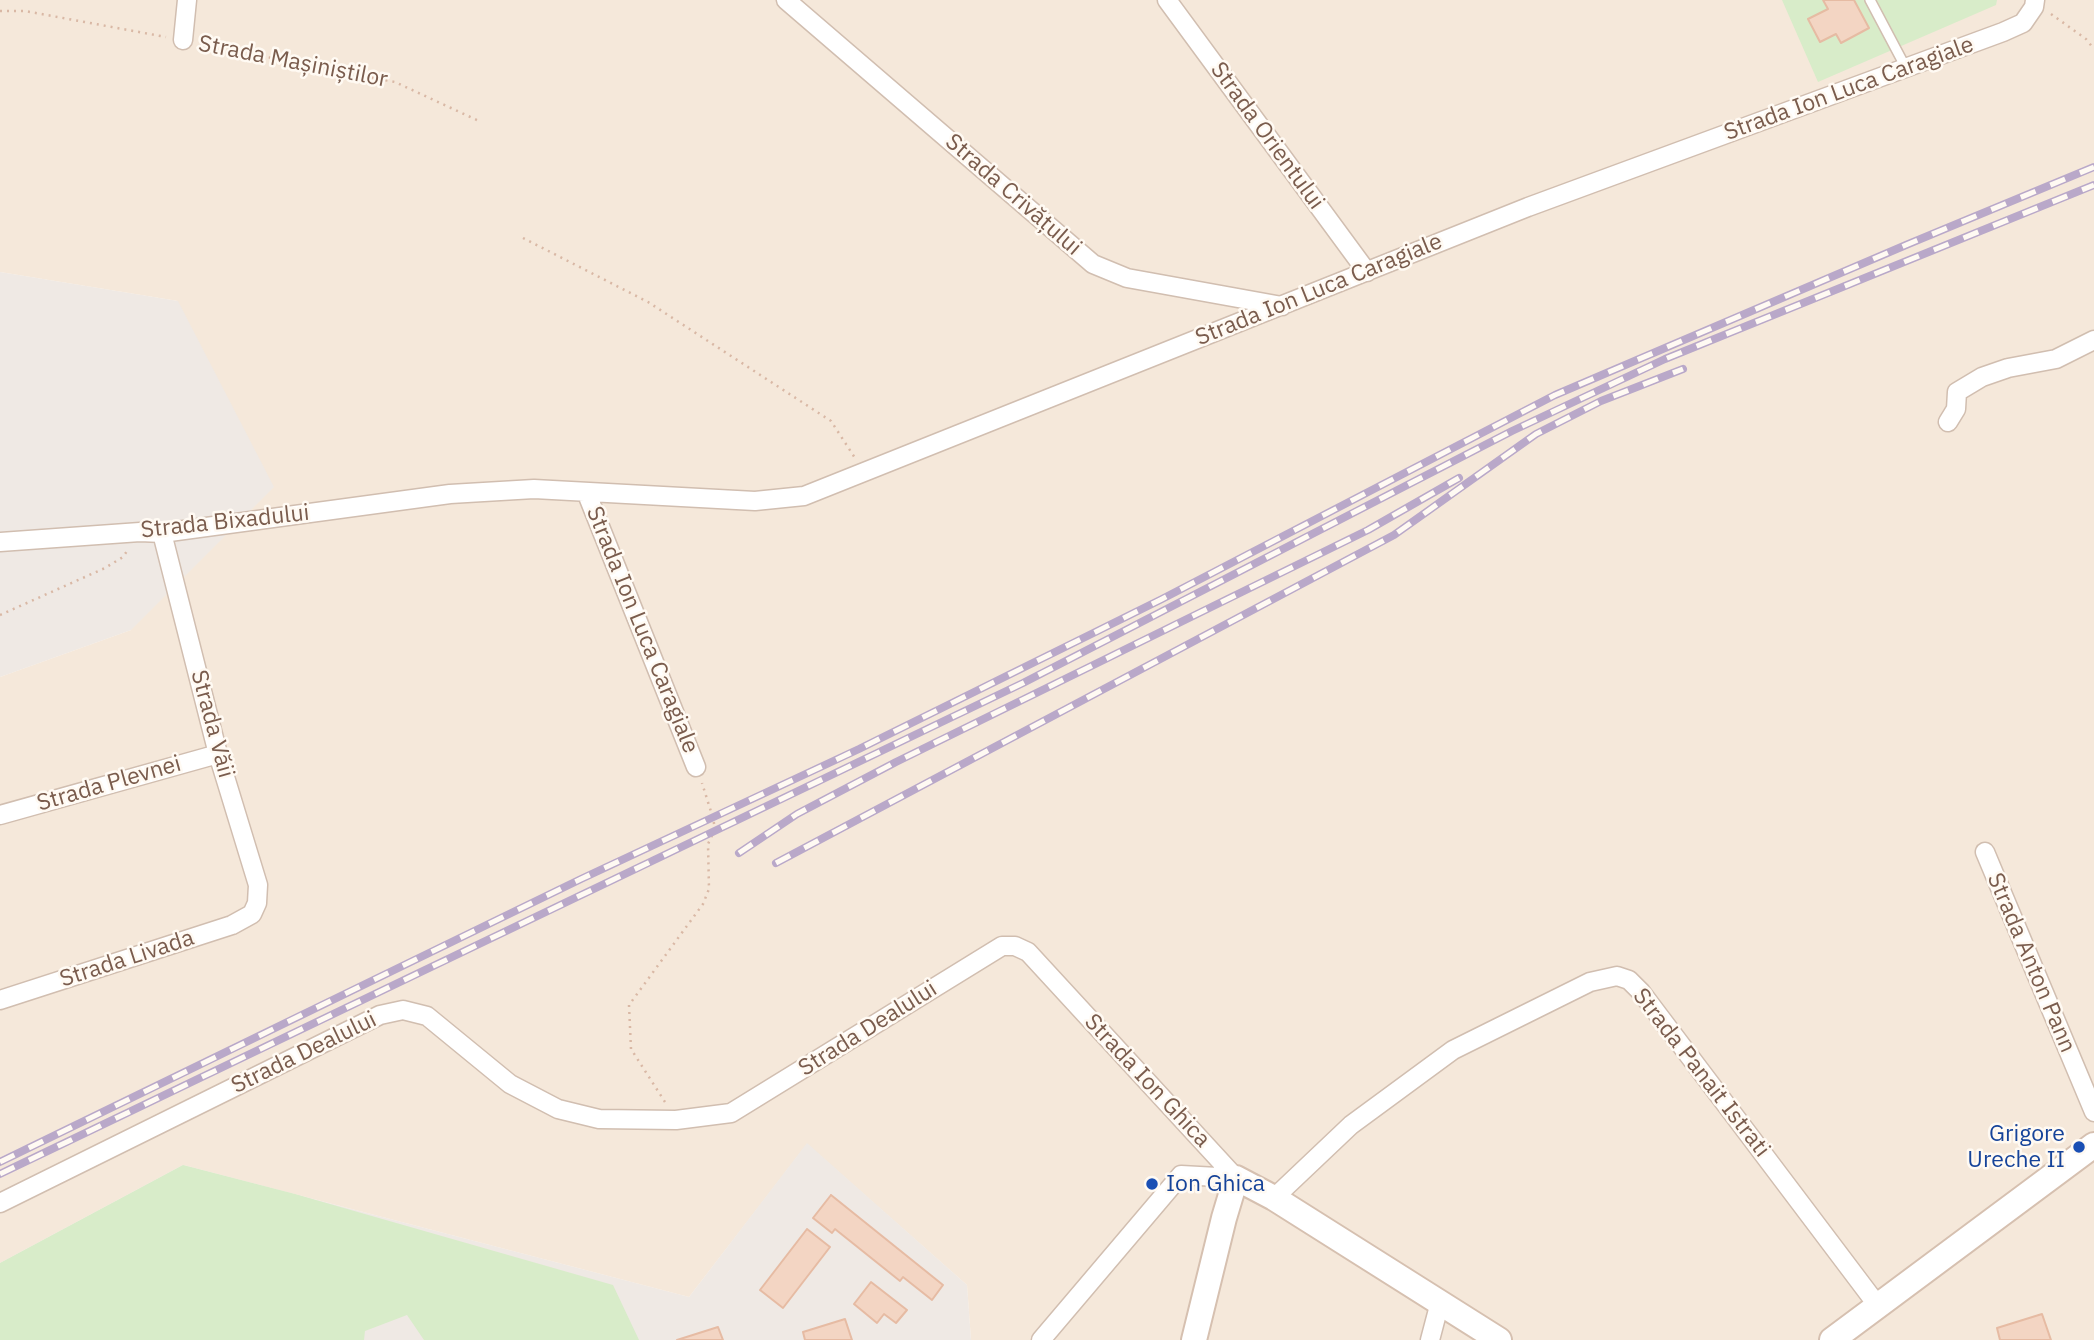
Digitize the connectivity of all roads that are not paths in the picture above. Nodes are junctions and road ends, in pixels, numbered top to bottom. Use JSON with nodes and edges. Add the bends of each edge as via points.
{"nodes":[{"id":1,"x":187,"y":0,"type":"edge"},
{"id":2,"x":786,"y":0,"type":"edge"},
{"id":3,"x":1167,"y":0,"type":"edge"},
{"id":4,"x":1870,"y":0,"type":"edge"},
{"id":5,"x":2035,"y":4,"type":"edge"},
{"id":6,"x":183,"y":40,"type":"road end"},
{"id":7,"x":1906,"y":68,"type":"junction"},
{"id":8,"x":1367,"y":272,"type":"junction"},
{"id":9,"x":1282,"y":306,"type":"junction"},
{"id":10,"x":2094,"y":340,"type":"edge"},
{"id":11,"x":1948,"y":422,"type":"dead end"},
{"id":12,"x":450,"y":494,"type":"joint"},
{"id":13,"x":587,"y":494,"type":"junction"},
{"id":14,"x":162,"y":533,"type":"junction"},
{"id":15,"x":0,"y":542,"type":"edge"},
{"id":16,"x":218,"y":754,"type":"junction"},
{"id":17,"x":696,"y":767,"type":"road end"},
{"id":18,"x":0,"y":815,"type":"edge"},
{"id":19,"x":1984,"y":852,"type":"dead end"},
{"id":20,"x":252,"y":914,"type":"joint"},
{"id":21,"x":1015,"y":946,"type":"joint"},
{"id":22,"x":0,"y":1000,"type":"edge"},
{"id":23,"x":2094,"y":1112,"type":"edge"},
{"id":24,"x":2094,"y":1145,"type":"edge"},
{"id":25,"x":1236,"y":1178,"type":"junction"},
{"id":26,"x":1274,"y":1198,"type":"junction"},
{"id":27,"x":0,"y":1203,"type":"edge"},
{"id":28,"x":1440,"y":1302,"type":"junction"},
{"id":29,"x":1878,"y":1306,"type":"junction"},
{"id":30,"x":1041,"y":1340,"type":"edge"},
{"id":31,"x":1194,"y":1340,"type":"edge"},
{"id":32,"x":1430,"y":1340,"type":"edge"},
{"id":33,"x":1499,"y":1340,"type":"edge"},
{"id":34,"x":1832,"y":1340,"type":"edge"}],
"edges":[{"from":1,"to":6,"type":"street","name":"Strada Mașiniștilor"},
{"from":2,"to":9,"type":"street","name":"Strada Crivățului","via":[[1093,264],[1127,278]]},
{"from":3,"to":8,"type":"street","name":"Strada Orientului"},
{"from":4,"to":7,"type":"lane"},
{"from":5,"to":7,"type":"street","name":"Strada Ion Luca Caragiale","via":[[2023,23]]},
{"from":7,"to":8,"type":"street","name":"Strada Ion Luca Caragiale","via":[[1528,206]]},
{"from":8,"to":9,"type":"street","name":"Strada Ion Luca Caragiale"},
{"from":9,"to":13,"type":"street","name":"Strada Ion Luca Caragiale","via":[[803,496],[755,501]]},
{"from":10,"to":11,"type":"street","via":[[2056,359],[1982,377],[1957,392],[1956,410]]},
{"from":12,"to":13,"type":"street","name":"Strada Ion Luca Caragiale","via":[[534,489]]},
{"from":12,"to":14,"type":"street","name":"Strada Bixadului"},
{"from":13,"to":17,"type":"street","name":"Strada Ion Luca Caragiale"},
{"from":14,"to":15,"type":"street","name":"Strada Bixadului"},
{"from":14,"to":16,"type":"street","name":"Strada Văii"},
{"from":16,"to":18,"type":"street","name":"Strada Plevnei"},
{"from":16,"to":20,"type":"street","name":"Strada Văii","via":[[257,885]]},
{"from":19,"to":23,"type":"street","name":"Strada Anton Pann"},
{"from":20,"to":22,"type":"street","name":"Strada Livada","via":[[212,932]]},
{"from":21,"to":25,"type":"street","name":"Strada Ion Ghica","via":[[1028,952]]},
{"from":21,"to":27,"type":"street","name":"Strada Dealului","via":[[1003,946],[731,1113],[676,1120],[599,1119],[558,1109],[510,1084],[426,1016],[403,1010],[380,1015]]},
{"from":24,"to":29,"type":"street"},
{"from":25,"to":26,"type":"street","name":"Strada Ion Ghica"},
{"from":25,"to":30,"type":"street","via":[[1181,1175]]},
{"from":25,"to":31,"type":"street"},
{"from":26,"to":28,"type":"street","name":"Strada Ion Ghica"},
{"from":26,"to":29,"type":"street","name":"Strada Panait Istrati","via":[[1350,1125],[1453,1050],[1590,982],[1617,976],[1641,992]]},
{"from":28,"to":32,"type":"street"},
{"from":28,"to":33,"type":"street","name":"Strada Ion Ghica"},
{"from":29,"to":34,"type":"street"}]}
